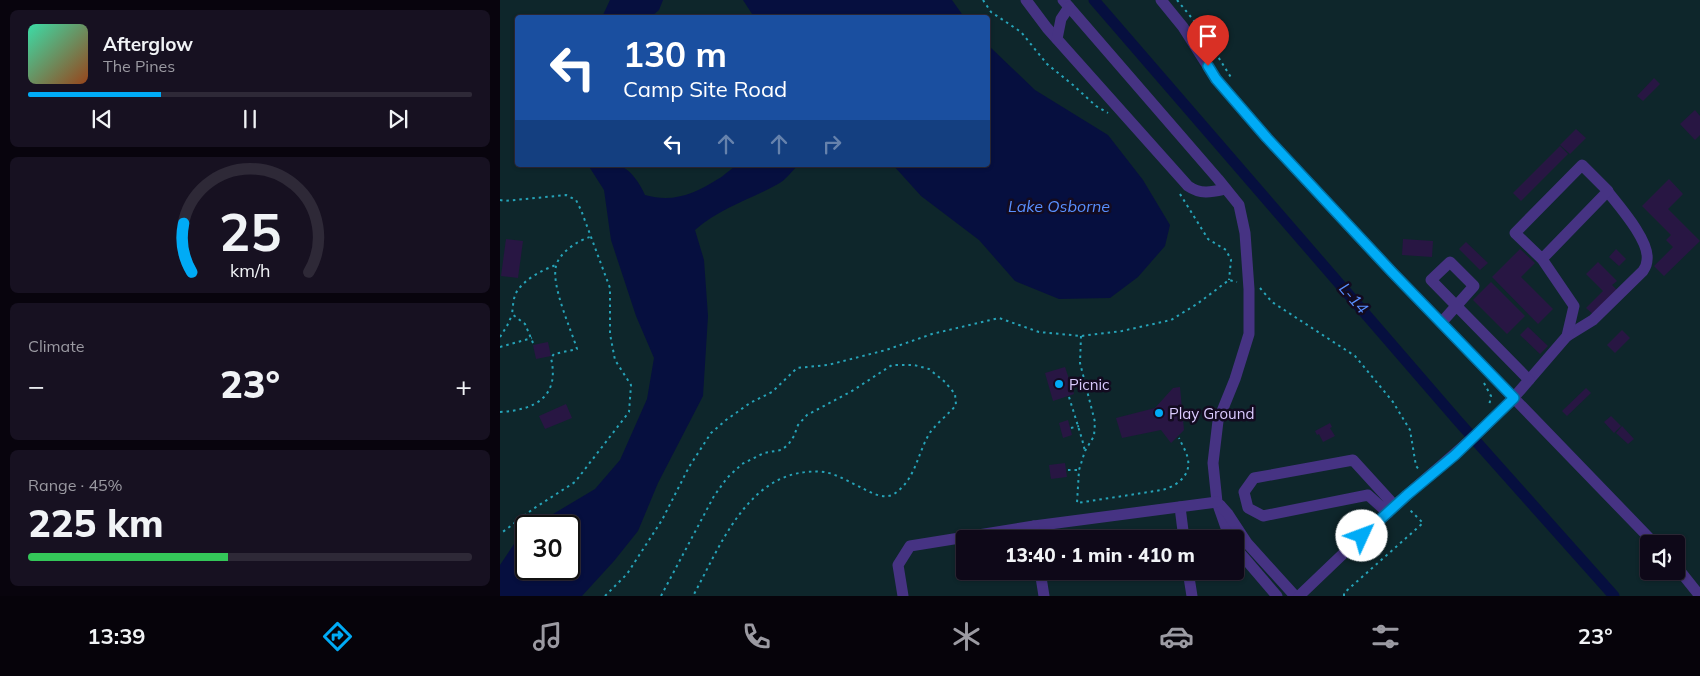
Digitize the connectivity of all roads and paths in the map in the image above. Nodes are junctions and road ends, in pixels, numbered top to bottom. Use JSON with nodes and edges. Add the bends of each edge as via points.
{"nodes":[{"id":1,"x":983,"y":0,"type":"edge"},
{"id":2,"x":1026,"y":0,"type":"edge"},
{"id":3,"x":1161,"y":0,"type":"edge"},
{"id":4,"x":1066,"y":3,"type":"edge"},
{"id":5,"x":1057,"y":39,"type":"junction"},
{"id":6,"x":1112,"y":116,"type":"dead end"},
{"id":7,"x":1226,"y":189,"type":"junction"},
{"id":8,"x":1178,"y":191,"type":"dead end"},
{"id":9,"x":1608,"y":192,"type":"junction"},
{"id":10,"x":500,"y":200,"type":"edge"},
{"id":11,"x":590,"y":237,"type":"junction"},
{"id":12,"x":1542,"y":259,"type":"junction"},
{"id":13,"x":556,"y":265,"type":"junction"},
{"id":14,"x":1229,"y":280,"type":"junction"},
{"id":15,"x":1249,"y":284,"type":"junction"},
{"id":16,"x":512,"y":314,"type":"junction"},
{"id":17,"x":1441,"y":323,"type":"junction"},
{"id":18,"x":500,"y":336,"type":"edge"},
{"id":19,"x":1081,"y":336,"type":"junction"},
{"id":20,"x":1567,"y":336,"type":"junction"},
{"id":21,"x":532,"y":338,"type":"junction"},
{"id":22,"x":533,"y":343,"type":"dead end"},
{"id":23,"x":500,"y":347,"type":"edge"},
{"id":24,"x":1529,"y":380,"type":"junction"},
{"id":25,"x":1069,"y":397,"type":"dead end"},
{"id":26,"x":1514,"y":398,"type":"junction"},
{"id":27,"x":500,"y":412,"type":"edge"},
{"id":28,"x":1079,"y":426,"type":"junction"},
{"id":29,"x":1071,"y":428,"type":"dead end"},
{"id":30,"x":1178,"y":438,"type":"dead end"},
{"id":31,"x":1084,"y":452,"type":"junction"},
{"id":32,"x":1068,"y":470,"type":"dead end"},
{"id":33,"x":1079,"y":470,"type":"junction"},
{"id":34,"x":1427,"y":478,"type":"junction"},
{"id":35,"x":1217,"y":502,"type":"junction"},
{"id":36,"x":1395,"y":506,"type":"junction"},
{"id":37,"x":1180,"y":507,"type":"junction"},
{"id":38,"x":1034,"y":526,"type":"junction"},
{"id":39,"x":1035,"y":530,"type":"edge"},
{"id":40,"x":1183,"y":530,"type":"edge"},
{"id":41,"x":1227,"y":530,"type":"edge"},
{"id":42,"x":500,"y":534,"type":"edge"},
{"id":43,"x":1646,"y":535,"type":"edge"},
{"id":44,"x":1244,"y":559,"type":"edge"},
{"id":45,"x":1685,"y":577,"type":"edge"},
{"id":46,"x":1041,"y":580,"type":"edge"},
{"id":47,"x":1189,"y":580,"type":"edge"},
{"id":48,"x":605,"y":596,"type":"edge"},
{"id":49,"x":661,"y":596,"type":"edge"},
{"id":50,"x":693,"y":596,"type":"edge"},
{"id":51,"x":903,"y":596,"type":"edge"},
{"id":52,"x":1044,"y":596,"type":"edge"},
{"id":53,"x":1192,"y":596,"type":"edge"},
{"id":54,"x":1276,"y":596,"type":"edge"},
{"id":55,"x":1295,"y":596,"type":"edge"},
{"id":56,"x":1299,"y":596,"type":"edge"},
{"id":57,"x":1344,"y":596,"type":"edge"},
{"id":58,"x":1700,"y":596,"type":"edge"}],
"edges":[{"from":1,"to":6,"type":"path","via":[[991,12],[1021,32],[1046,64]]},
{"from":2,"to":5,"type":"street"},
{"from":3,"to":17,"type":"street","via":[[1183,27],[1216,79],[1267,138]]},
{"from":4,"to":5,"type":"street"},
{"from":4,"to":7,"type":"street"},
{"from":5,"to":7,"type":"street","via":[[1188,186],[1205,193]]},
{"from":7,"to":15,"type":"street","via":[[1239,205],[1245,232]]},
{"from":8,"to":14,"type":"path","via":[[1208,240],[1226,250],[1231,260]]},
{"from":9,"to":12,"type":"street"},
{"from":9,"to":12,"type":"street","via":[[1582,165],[1515,233]]},
{"from":9,"to":20,"type":"street","via":[[1638,232],[1647,251],[1647,261],[1643,271],[1593,320]]},
{"from":10,"to":11,"type":"path","via":[[566,195],[576,200]]},
{"from":11,"to":13,"type":"path","via":[[569,248]]},
{"from":11,"to":42,"type":"path","via":[[610,288],[610,334],[615,360],[631,384],[629,412],[576,482]]},
{"from":12,"to":20,"type":"street","via":[[1574,306]]},
{"from":13,"to":16,"type":"path","via":[[536,275],[518,290]]},
{"from":13,"to":27,"type":"path","via":[[560,296],[577,349],[554,354],[551,358],[554,377],[546,396],[540,401],[522,409]]},
{"from":14,"to":15,"type":"path"},
{"from":14,"to":19,"type":"path","via":[[1171,320]]},
{"from":15,"to":34,"type":"path","via":[[1258,286],[1272,302],[1355,356],[1393,402],[1410,430],[1416,466]]},
{"from":15,"to":35,"type":"street","via":[[1249,334],[1218,421],[1213,463]]},
{"from":16,"to":18,"type":"path"},
{"from":16,"to":21,"type":"path","via":[[525,324]]},
{"from":17,"to":24,"type":"street","via":[[1456,306]]},
{"from":17,"to":26,"type":"street"},
{"from":19,"to":31,"type":"path","via":[[1080,363],[1095,422],[1094,436]]},
{"from":19,"to":48,"type":"path","via":[[1039,332],[999,318],[828,365],[796,368],[772,392],[750,403],[711,433],[627,574]]},
{"from":20,"to":24,"type":"street"},
{"from":21,"to":22,"type":"path"},
{"from":21,"to":23,"type":"path"},
{"from":24,"to":26,"type":"street"},
{"from":25,"to":28,"type":"path"},
{"from":26,"to":34,"type":"street"},
{"from":26,"to":43,"type":"street"},
{"from":28,"to":29,"type":"path"},
{"from":28,"to":31,"type":"path"},
{"from":30,"to":33,"type":"path","via":[[1189,463],[1182,479],[1169,488],[1077,503]]},
{"from":31,"to":33,"type":"path"},
{"from":32,"to":33,"type":"path"},
{"from":34,"to":36,"type":"street"},
{"from":35,"to":37,"type":"street"},
{"from":35,"to":41,"type":"street"},
{"from":35,"to":55,"type":"street","via":[[1247,543]]},
{"from":36,"to":36,"type":"street","via":[[1352,460],[1254,478],[1244,492],[1248,508],[1263,516],[1368,495]]},
{"from":36,"to":56,"type":"street"},
{"from":36,"to":57,"type":"path","via":[[1423,523]]},
{"from":37,"to":38,"type":"street"},
{"from":37,"to":40,"type":"street"},
{"from":38,"to":39,"type":"street"},
{"from":38,"to":51,"type":"street","via":[[910,546],[898,565]]},
{"from":44,"to":54,"type":"street"},
{"from":45,"to":58,"type":"street"},
{"from":46,"to":52,"type":"street"},
{"from":47,"to":53,"type":"street"},
{"from":49,"to":50,"type":"path","via":[[714,496],[727,478],[742,464],[788,445],[807,415],[852,392],[892,365],[929,369],[955,394],[956,405],[928,434],[909,480],[893,495],[882,497],[825,472],[783,478],[749,501],[737,515]]}]}
